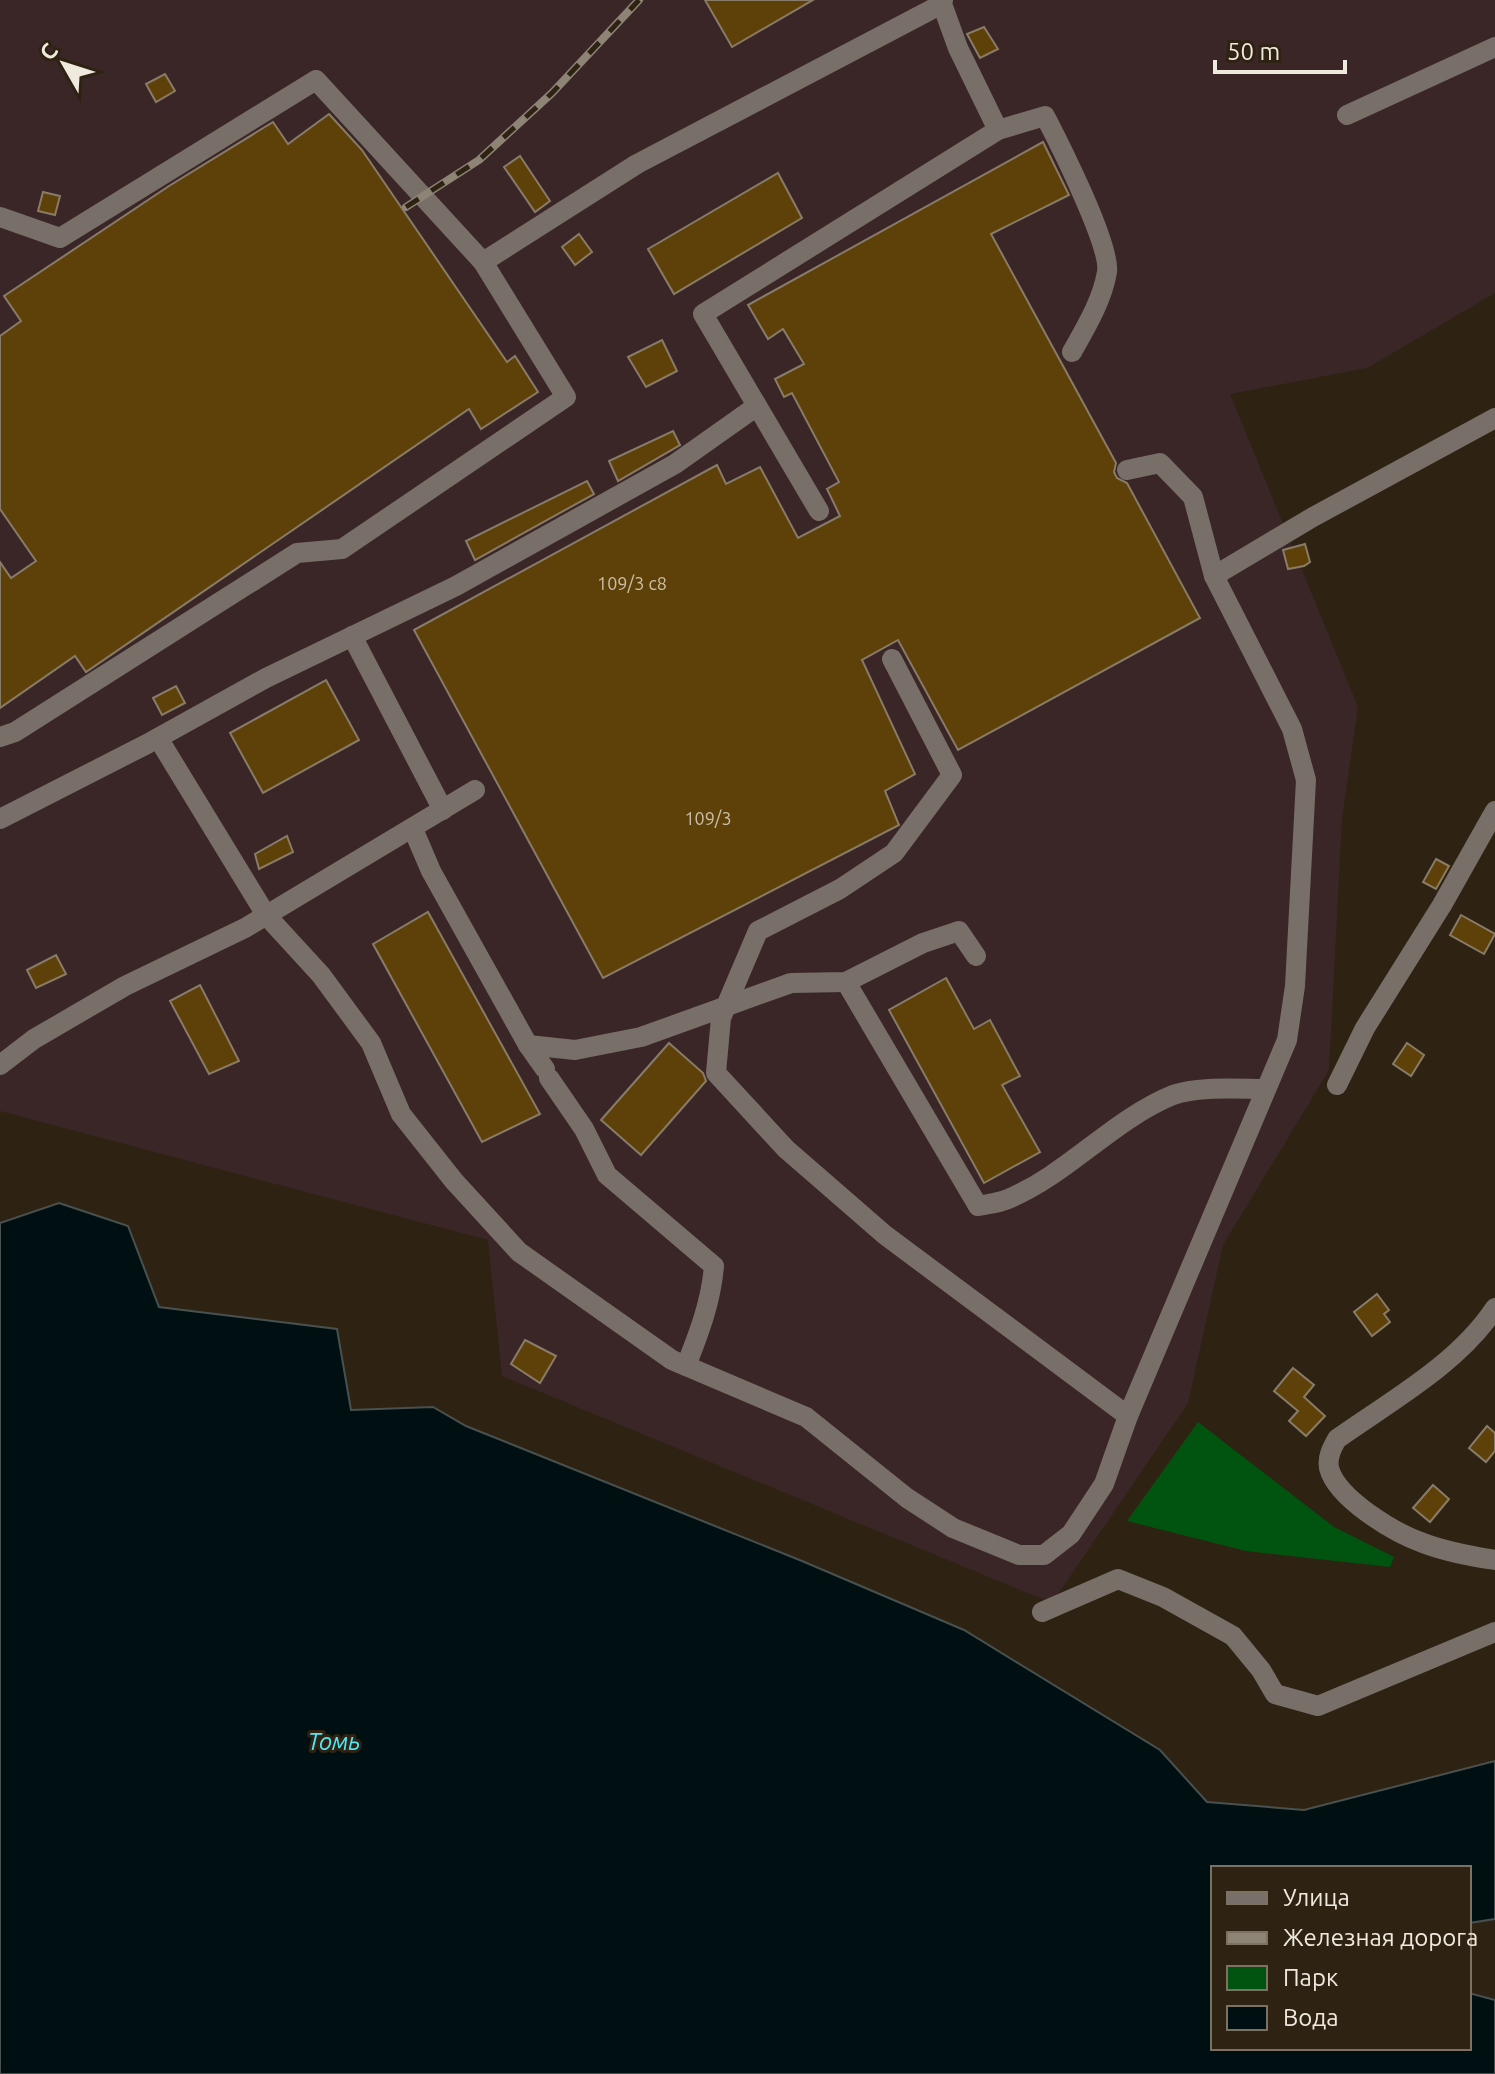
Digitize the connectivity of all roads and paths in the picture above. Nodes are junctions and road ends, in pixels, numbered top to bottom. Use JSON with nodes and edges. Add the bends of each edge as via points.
{"nodes":[{"id":1,"x":942,"y":2,"type":"edge"},
{"id":2,"x":1495,"y":47,"type":"edge"},
{"id":3,"x":1347,"y":115,"type":"dead end"},
{"id":4,"x":998,"y":130,"type":"junction"},
{"id":5,"x":0,"y":217,"type":"edge"},
{"id":6,"x":483,"y":262,"type":"junction"},
{"id":7,"x":1072,"y":352,"type":"dead end"},
{"id":8,"x":757,"y":406,"type":"junction"},
{"id":9,"x":1495,"y":418,"type":"edge"},
{"id":10,"x":1127,"y":470,"type":"dead end"},
{"id":11,"x":819,"y":511,"type":"dead end"},
{"id":12,"x":1214,"y":576,"type":"junction"},
{"id":13,"x":352,"y":636,"type":"junction"},
{"id":14,"x":892,"y":659,"type":"dead end"},
{"id":15,"x":0,"y":737,"type":"edge"},
{"id":16,"x":158,"y":738,"type":"junction"},
{"id":17,"x":475,"y":790,"type":"dead end"},
{"id":18,"x":443,"y":810,"type":"junction"},
{"id":19,"x":1495,"y":811,"type":"edge"},
{"id":20,"x":0,"y":819,"type":"edge"},
{"id":21,"x":413,"y":829,"type":"junction"},
{"id":22,"x":266,"y":915,"type":"junction"},
{"id":23,"x":976,"y":956,"type":"dead end"},
{"id":24,"x":846,"y":982,"type":"junction"},
{"id":25,"x":726,"y":1005,"type":"junction"},
{"id":26,"x":528,"y":1045,"type":"junction"},
{"id":27,"x":0,"y":1065,"type":"edge"},
{"id":28,"x":1337,"y":1085,"type":"dead end"},
{"id":29,"x":1264,"y":1089,"type":"junction"},
{"id":30,"x":1495,"y":1308,"type":"edge"},
{"id":31,"x":686,"y":1366,"type":"junction"},
{"id":32,"x":1128,"y":1416,"type":"junction"},
{"id":33,"x":1495,"y":1560,"type":"edge"},
{"id":34,"x":1042,"y":1612,"type":"dead end"},
{"id":35,"x":1495,"y":1632,"type":"edge"}],
"edges":[{"from":1,"to":4,"type":"street"},
{"from":1,"to":6,"type":"street","via":[[637,164]]},
{"from":2,"to":3,"type":"street"},
{"from":4,"to":7,"type":"street","via":[[1045,116],[1100,238],[1108,269],[1099,302]]},
{"from":4,"to":8,"type":"street","via":[[703,314]]},
{"from":5,"to":6,"type":"street","via":[[60,238],[316,80]]},
{"from":6,"to":15,"type":"street","via":[[566,397],[342,549],[297,553]]},
{"from":8,"to":11,"type":"street"},
{"from":8,"to":13,"type":"street","via":[[675,464],[456,586]]},
{"from":9,"to":12,"type":"street"},
{"from":10,"to":12,"type":"street","via":[[1160,463],[1193,497]]},
{"from":12,"to":29,"type":"street","via":[[1292,729],[1306,780],[1295,986],[1287,1040]]},
{"from":13,"to":16,"type":"street"},
{"from":13,"to":18,"type":"street"},
{"from":14,"to":25,"type":"street","via":[[952,775],[894,853],[840,889],[758,931]]},
{"from":16,"to":20,"type":"street"},
{"from":16,"to":22,"type":"street"},
{"from":17,"to":18,"type":"street"},
{"from":18,"to":21,"type":"street"},
{"from":19,"to":28,"type":"street","via":[[1365,1028]]},
{"from":21,"to":22,"type":"street"},
{"from":21,"to":26,"type":"street"},
{"from":22,"to":27,"type":"street","via":[[125,986]]},
{"from":22,"to":31,"type":"street","via":[[321,975],[371,1043],[401,1114],[519,1252]]},
{"from":23,"to":24,"type":"street","via":[[959,931]]},
{"from":24,"to":25,"type":"street","via":[[791,983]]},
{"from":24,"to":29,"type":"street","via":[[978,1206],[1007,1200],[1070,1163],[1121,1123],[1175,1094]]},
{"from":25,"to":26,"type":"street","via":[[641,1037],[575,1050]]},
{"from":25,"to":32,"type":"street","via":[[716,1073],[786,1149],[885,1235]]},
{"from":26,"to":31,"type":"street","via":[[584,1129],[607,1175],[714,1266],[703,1324]]},
{"from":29,"to":32,"type":"street"},
{"from":30,"to":33,"type":"street","via":[[1476,1335],[1337,1439],[1329,1468],[1342,1491],[1384,1523],[1421,1543]]},
{"from":31,"to":32,"type":"street","via":[[806,1417],[953,1528],[1019,1555],[1044,1555],[1071,1534],[1104,1484]]},
{"from":34,"to":35,"type":"street","via":[[1118,1579],[1233,1636],[1275,1694],[1318,1706]]}]}
